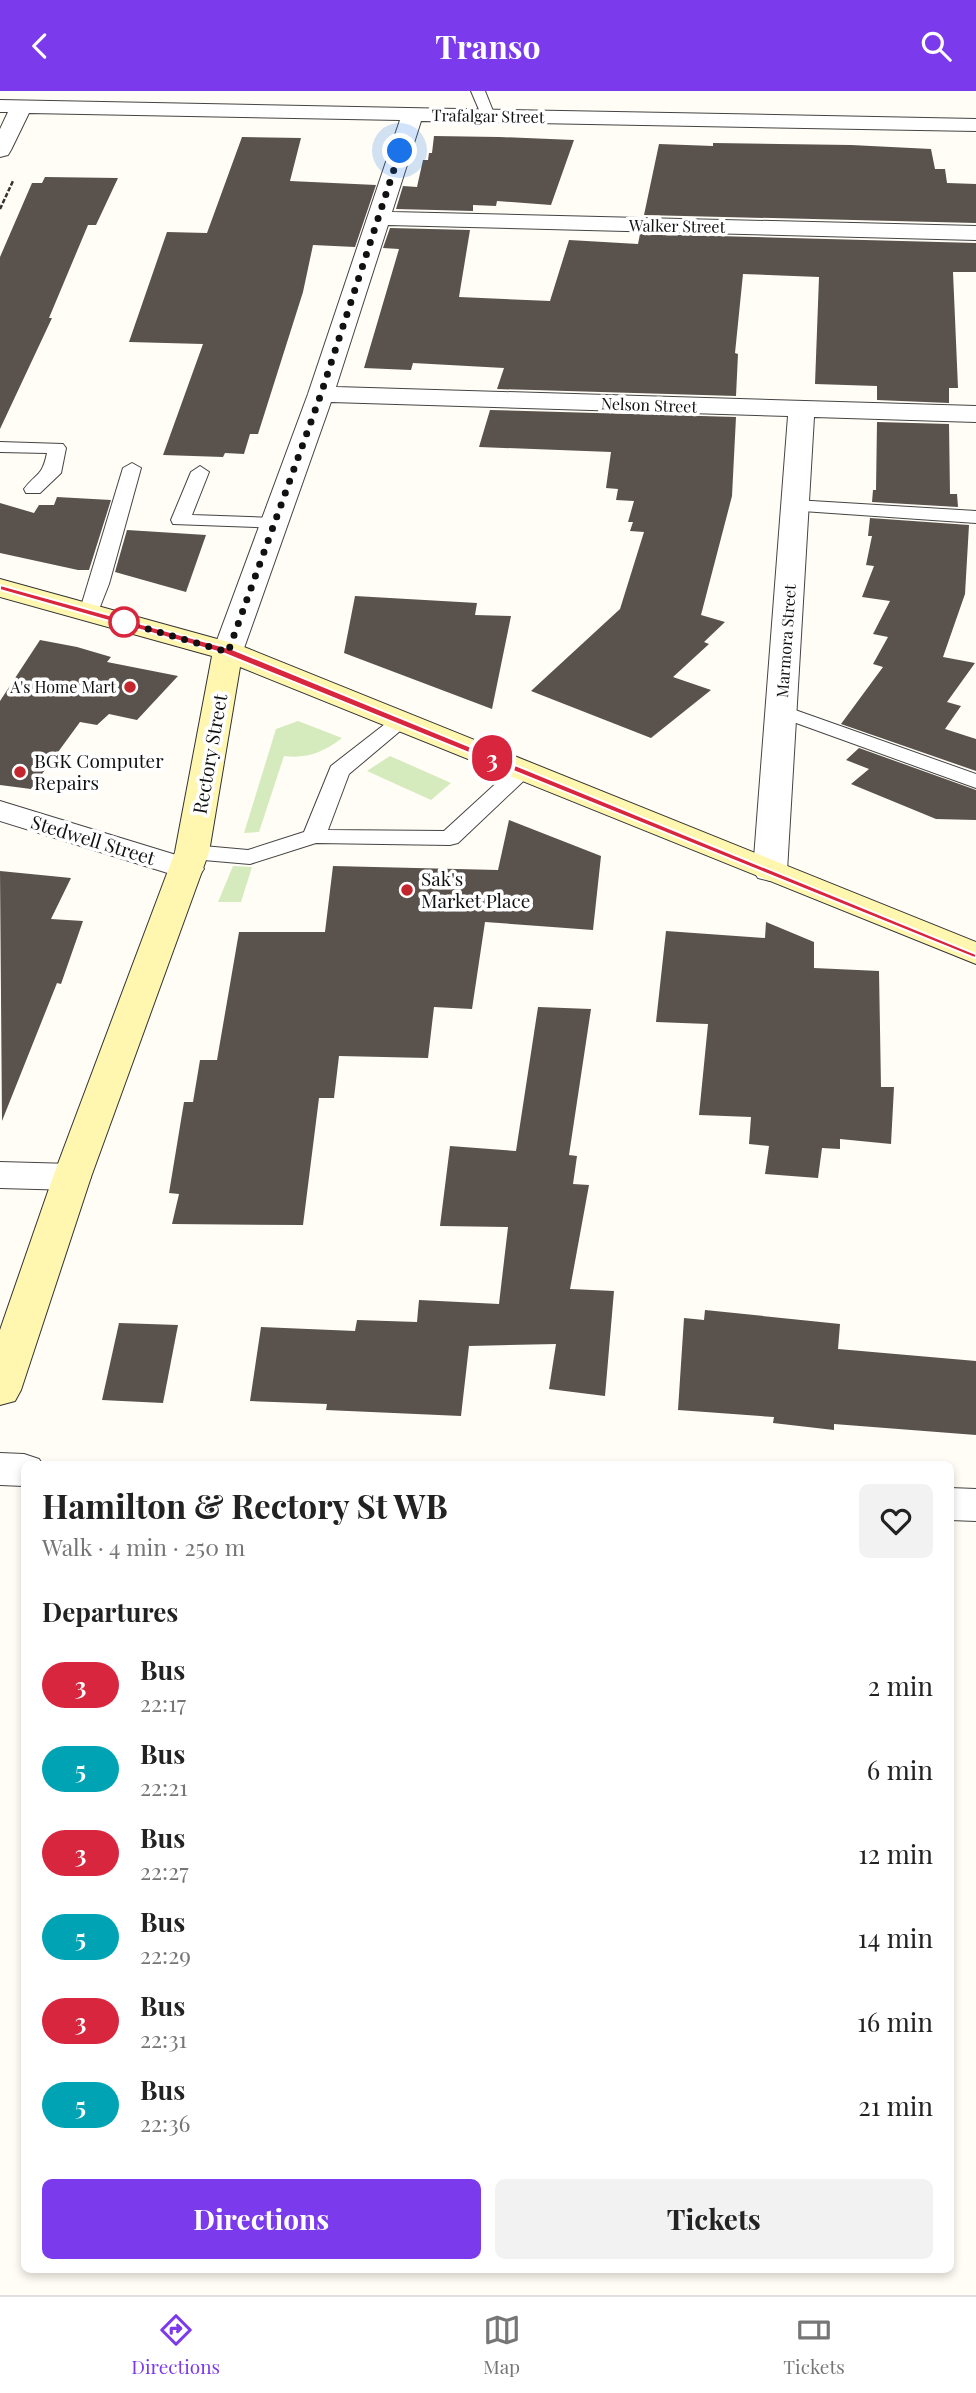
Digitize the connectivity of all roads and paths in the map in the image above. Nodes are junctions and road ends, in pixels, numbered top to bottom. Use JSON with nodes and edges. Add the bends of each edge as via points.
{"nodes":[{"id":1,"x":478,"y":91,"type":"edge"},
{"id":2,"x":0,"y":106,"type":"edge"},
{"id":3,"x":22,"y":106,"type":"junction"},
{"id":4,"x":412,"y":115,"type":"junction"},
{"id":5,"x":488,"y":116,"type":"junction"},
{"id":6,"x":976,"y":125,"type":"edge"},
{"id":7,"x":0,"y":151,"type":"edge"},
{"id":8,"x":377,"y":218,"type":"junction"},
{"id":9,"x":976,"y":233,"type":"edge"},
{"id":10,"x":321,"y":394,"type":"junction"},
{"id":11,"x":802,"y":411,"type":"junction"},
{"id":12,"x":976,"y":414,"type":"edge"},
{"id":13,"x":0,"y":447,"type":"edge"},
{"id":14,"x":132,"y":468,"type":"dead end"},
{"id":15,"x":200,"y":472,"type":"dead end"},
{"id":16,"x":33,"y":489,"type":"dead end"},
{"id":17,"x":795,"y":506,"type":"junction"},
{"id":18,"x":976,"y":517,"type":"edge"},
{"id":19,"x":274,"y":524,"type":"junction"},
{"id":20,"x":0,"y":588,"type":"edge"},
{"id":21,"x":89,"y":613,"type":"junction"},
{"id":22,"x":228,"y":652,"type":"junction"},
{"id":23,"x":780,"y":711,"type":"junction"},
{"id":24,"x":401,"y":721,"type":"junction"},
{"id":25,"x":523,"y":771,"type":"junction"},
{"id":26,"x":976,"y":781,"type":"edge"},
{"id":27,"x":0,"y":811,"type":"edge"},
{"id":28,"x":314,"y":836,"type":"junction"},
{"id":29,"x":190,"y":861,"type":"junction"},
{"id":30,"x":769,"y":871,"type":"junction"},
{"id":31,"x":976,"y":954,"type":"edge"},
{"id":32,"x":0,"y":1175,"type":"edge"},
{"id":33,"x":72,"y":1177,"type":"junction"},
{"id":34,"x":0,"y":1390,"type":"edge"},
{"id":35,"x":0,"y":1469,"type":"edge"},
{"id":36,"x":21,"y":1470,"type":"edge"},
{"id":37,"x":954,"y":1504,"type":"edge"},
{"id":38,"x":976,"y":1505,"type":"edge"}],
"edges":[{"from":1,"to":5,"type":"lane"},
{"from":2,"to":3,"type":"street","name":"Trafalgar Street"},
{"from":3,"to":4,"type":"street","name":"Trafalgar Street"},
{"from":3,"to":7,"type":"street"},
{"from":4,"to":5,"type":"street","name":"Trafalgar Street"},
{"from":4,"to":8,"type":"street","name":"Rectory Street"},
{"from":5,"to":6,"type":"street","name":"Trafalgar Street"},
{"from":8,"to":9,"type":"street","name":"Walker Street"},
{"from":8,"to":10,"type":"street","name":"Rectory Street"},
{"from":10,"to":11,"type":"street","name":"Nelson Street"},
{"from":10,"to":19,"type":"street","name":"Rectory Street"},
{"from":11,"to":12,"type":"street","name":"Nelson Street"},
{"from":11,"to":17,"type":"street","name":"Marmora Street"},
{"from":13,"to":16,"type":"lane","via":[[57,448],[52,473]]},
{"from":14,"to":21,"type":"lane"},
{"from":15,"to":19,"type":"lane","via":[[180,520]]},
{"from":17,"to":18,"type":"lane"},
{"from":17,"to":23,"type":"street","name":"Marmora Street"},
{"from":19,"to":22,"type":"street","name":"Rectory Street"},
{"from":20,"to":21,"type":"main road"},
{"from":21,"to":22,"type":"main road"},
{"from":22,"to":24,"type":"main road"},
{"from":22,"to":29,"type":"main road","name":"Rectory Street"},
{"from":23,"to":26,"type":"lane"},
{"from":23,"to":30,"type":"street","name":"Marmora Street"},
{"from":24,"to":25,"type":"main road"},
{"from":24,"to":28,"type":"lane","via":[[339,771]]},
{"from":25,"to":28,"type":"lane","via":[[450,838]]},
{"from":25,"to":30,"type":"main road"},
{"from":27,"to":29,"type":"street","name":"Stedwell Street"},
{"from":28,"to":29,"type":"lane","via":[[250,857]]},
{"from":29,"to":33,"type":"main road","name":"Rectory Street"},
{"from":30,"to":31,"type":"main road"},
{"from":32,"to":33,"type":"street"},
{"from":33,"to":34,"type":"main road","name":"Rectory Street"},
{"from":35,"to":36,"type":"street"},
{"from":37,"to":38,"type":"street"}]}
